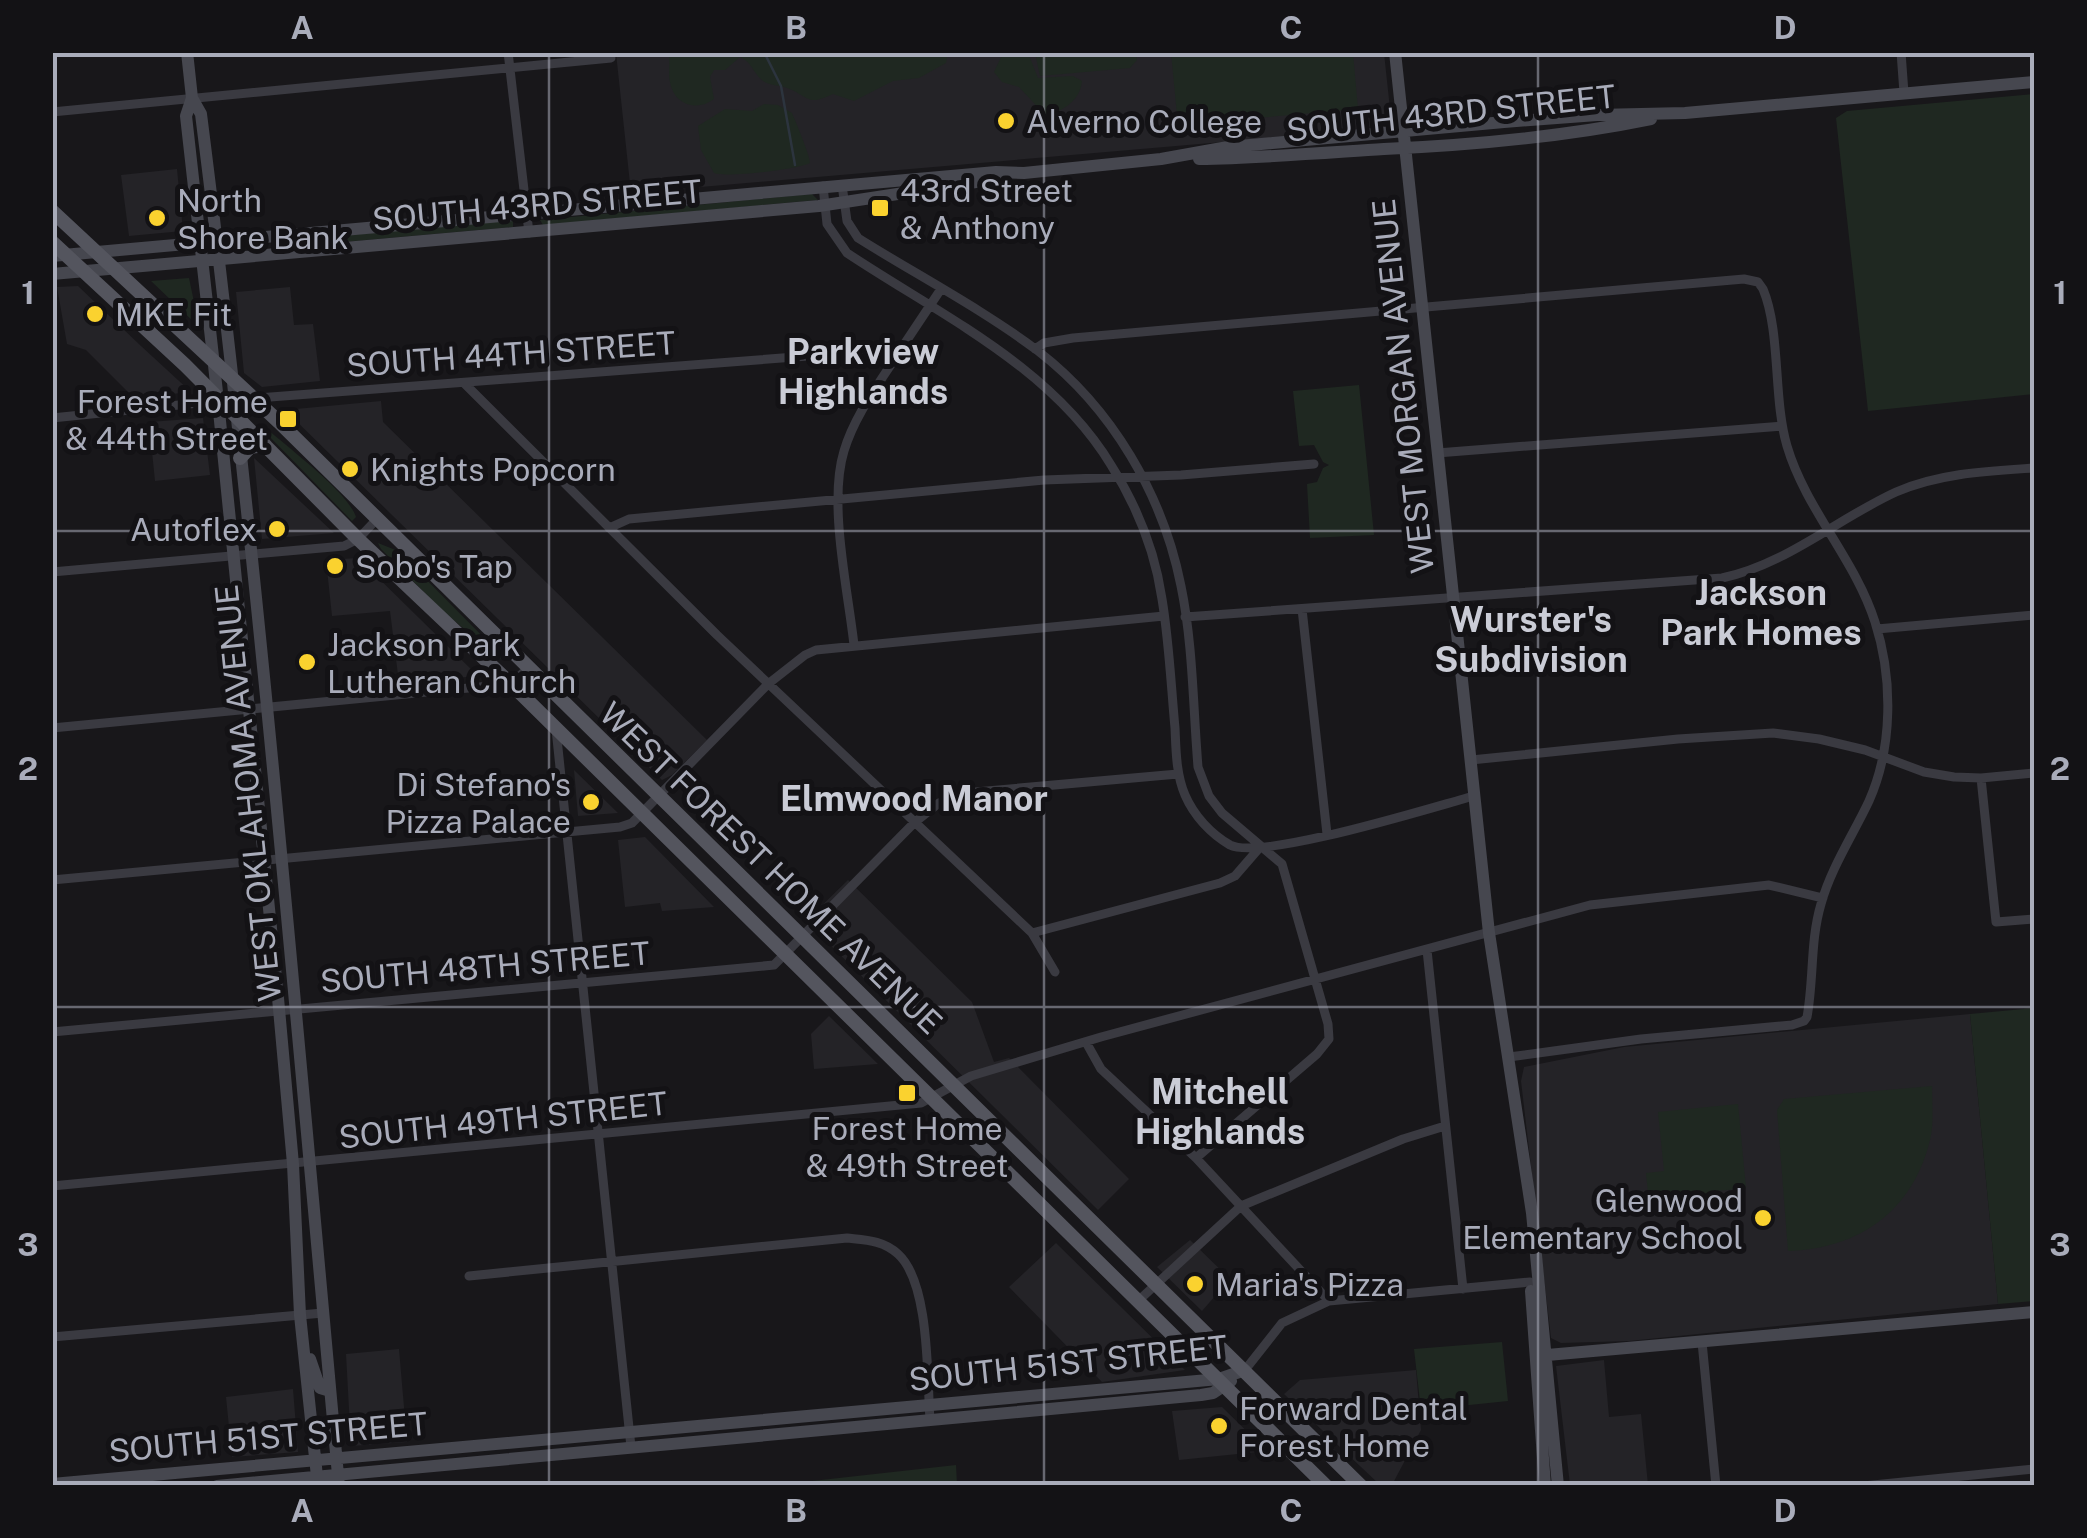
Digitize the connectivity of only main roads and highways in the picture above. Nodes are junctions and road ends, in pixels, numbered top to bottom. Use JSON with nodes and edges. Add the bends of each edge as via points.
{"nodes":[{"id":1,"x":187,"y":52,"type":"edge"},
{"id":2,"x":1395,"y":52,"type":"edge"},
{"id":3,"x":2034,"y":82,"type":"edge"},
{"id":4,"x":192,"y":98,"type":"junction"},
{"id":5,"x":1685,"y":113,"type":"junction"},
{"id":6,"x":1477,"y":125,"type":"junction"},
{"id":7,"x":1403,"y":132,"type":"junction"},
{"id":8,"x":1479,"y":143,"type":"junction"},
{"id":9,"x":1405,"y":149,"type":"junction"},
{"id":10,"x":1161,"y":159,"type":"junction"},
{"id":11,"x":1024,"y":173,"type":"junction"},
{"id":12,"x":52,"y":211,"type":"edge"},
{"id":13,"x":217,"y":241,"type":"junction"},
{"id":14,"x":52,"y":242,"type":"edge"},
{"id":15,"x":200,"y":242,"type":"junction"},
{"id":16,"x":95,"y":251,"type":"junction"},
{"id":17,"x":59,"y":255,"type":"edge"},
{"id":18,"x":219,"y":260,"type":"junction"},
{"id":19,"x":202,"y":262,"type":"junction"},
{"id":20,"x":116,"y":270,"type":"junction"},
{"id":21,"x":85,"y":272,"type":"junction"},
{"id":22,"x":52,"y":274,"type":"edge"},
{"id":23,"x":213,"y":360,"type":"junction"},
{"id":24,"x":231,"y":378,"type":"junction"},
{"id":25,"x":229,"y":406,"type":"junction"},
{"id":26,"x":265,"y":446,"type":"junction"},
{"id":27,"x":240,"y":458,"type":"junction"},
{"id":28,"x":650,"y":804,"type":"junction"},
{"id":29,"x":795,"y":946,"type":"junction"},
{"id":30,"x":1526,"y":1188,"type":"junction"},
{"id":31,"x":2034,"y":1312,"type":"edge"},
{"id":32,"x":303,"y":1338,"type":"junction"},
{"id":33,"x":1540,"y":1355,"type":"junction"},
{"id":34,"x":1245,"y":1370,"type":"junction"},
{"id":35,"x":1223,"y":1382,"type":"junction"},
{"id":36,"x":330,"y":1391,"type":"junction"},
{"id":37,"x":338,"y":1473,"type":"edge"},
{"id":38,"x":317,"y":1474,"type":"edge"},
{"id":39,"x":144,"y":1481,"type":"edge"},
{"id":40,"x":52,"y":1484,"type":"edge"},
{"id":41,"x":217,"y":1486,"type":"edge"},
{"id":42,"x":1326,"y":1486,"type":"edge"},
{"id":43,"x":1361,"y":1486,"type":"edge"},
{"id":44,"x":1546,"y":1486,"type":"edge"},
{"id":45,"x":1558,"y":1486,"type":"edge"}],
"edges":[{"from":1,"to":4,"type":"main road","name":"WEST OKLAHOMA AVENUE"},
{"from":2,"to":7,"type":"main road","name":"WEST MORGAN AVENUE"},
{"from":3,"to":5,"type":"main road","name":"SOUTH 43RD STREET"},
{"from":4,"to":13,"type":"main road","name":"WEST OKLAHOMA AVENUE","via":[[201,114]]},
{"from":4,"to":15,"type":"main road","name":"WEST OKLAHOMA AVENUE","via":[[186,116]]},
{"from":5,"to":6,"type":"main road","name":"SOUTH 43RD STREET"},
{"from":5,"to":8,"type":"main road","name":"SOUTH 43RD STREET"},
{"from":6,"to":7,"type":"main road","name":"SOUTH 43RD STREET"},
{"from":6,"to":8,"type":"main road"},
{"from":7,"to":9,"type":"main road","name":"WEST MORGAN AVENUE"},
{"from":7,"to":10,"type":"main road","name":"SOUTH 43RD STREET"},
{"from":8,"to":9,"type":"main road","name":"SOUTH 43RD STREET"},
{"from":9,"to":10,"type":"main road","name":"SOUTH 43RD STREET"},
{"from":9,"to":30,"type":"main road","name":"WEST MORGAN AVENUE","via":[[1489,933]]},
{"from":10,"to":11,"type":"main road","name":"SOUTH 43RD STREET"},
{"from":11,"to":13,"type":"main road","name":"SOUTH 43RD STREET"},
{"from":11,"to":18,"type":"main road","name":"SOUTH 43RD STREET","via":[[825,206]]},
{"from":12,"to":16,"type":"main road","name":"WEST FOREST HOME AVENUE"},
{"from":13,"to":15,"type":"main road","name":"SOUTH 43RD STREET"},
{"from":13,"to":18,"type":"main road","name":"WEST OKLAHOMA AVENUE"},
{"from":14,"to":17,"type":"main road","name":"WEST FOREST HOME AVENUE"},
{"from":15,"to":16,"type":"main road","name":"SOUTH 43RD STREET"},
{"from":15,"to":19,"type":"main road","name":"WEST OKLAHOMA AVENUE"},
{"from":16,"to":17,"type":"main road","name":"SOUTH 43RD STREET"},
{"from":16,"to":20,"type":"main road","name":"WEST FOREST HOME AVENUE"},
{"from":17,"to":21,"type":"main road","name":"WEST FOREST HOME AVENUE"},
{"from":18,"to":19,"type":"main road","name":"SOUTH 43RD STREET"},
{"from":18,"to":24,"type":"main road","name":"WEST OKLAHOMA AVENUE"},
{"from":19,"to":20,"type":"main road","name":"SOUTH 43RD STREET"},
{"from":19,"to":23,"type":"main road","name":"WEST OKLAHOMA AVENUE"},
{"from":20,"to":21,"type":"main road","name":"SOUTH 43RD STREET"},
{"from":20,"to":23,"type":"main road","name":"WEST FOREST HOME AVENUE"},
{"from":21,"to":22,"type":"main road","name":"SOUTH 43RD STREET"},
{"from":21,"to":25,"type":"main road","name":"WEST FOREST HOME AVENUE"},
{"from":23,"to":24,"type":"main road","name":"WEST FOREST HOME AVENUE"},
{"from":23,"to":25,"type":"main road","name":"WEST OKLAHOMA AVENUE"},
{"from":24,"to":25,"type":"main road","name":"WEST OKLAHOMA AVENUE"},
{"from":24,"to":28,"type":"main road","name":"WEST FOREST HOME AVENUE","via":[[528,668]]},
{"from":25,"to":26,"type":"main road","name":"WEST FOREST HOME AVENUE"},
{"from":25,"to":27,"type":"main road","name":"WEST OKLAHOMA AVENUE"},
{"from":25,"to":32,"type":"main road","name":"WEST OKLAHOMA AVENUE","via":[[233,557],[293,1164]]},
{"from":26,"to":27,"type":"main road","via":[[250,447]]},
{"from":26,"to":28,"type":"main road","name":"WEST FOREST HOME AVENUE","via":[[556,729]]},
{"from":27,"to":36,"type":"main road","name":"WEST OKLAHOMA AVENUE"},
{"from":28,"to":29,"type":"main road","name":"WEST FOREST HOME AVENUE"},
{"from":28,"to":29,"type":"main road","name":"WEST FOREST HOME AVENUE"},
{"from":29,"to":34,"type":"main road","name":"WEST FOREST HOME AVENUE","via":[[954,1085]]},
{"from":29,"to":35,"type":"main road","name":"WEST FOREST HOME AVENUE","via":[[933,1099]]},
{"from":30,"to":33,"type":"main road","name":"WEST MORGAN AVENUE"},
{"from":30,"to":33,"type":"main road","name":"WEST MORGAN AVENUE"},
{"from":31,"to":33,"type":"main road"},
{"from":32,"to":36,"type":"main road","via":[[320,1388]]},
{"from":32,"to":38,"type":"main road","name":"WEST OKLAHOMA AVENUE"},
{"from":33,"to":44,"type":"main road","name":"WEST MORGAN AVENUE"},
{"from":33,"to":45,"type":"main road","name":"WEST MORGAN AVENUE"},
{"from":34,"to":35,"type":"main road","name":"SOUTH 51ST STREET"},
{"from":34,"to":43,"type":"main road","name":"WEST FOREST HOME AVENUE"},
{"from":35,"to":37,"type":"main road","name":"SOUTH 51ST STREET","via":[[629,1431]]},
{"from":35,"to":37,"type":"main road","name":"SOUTH 51ST STREET","via":[[1201,1396]]},
{"from":35,"to":42,"type":"main road","name":"WEST FOREST HOME AVENUE"},
{"from":36,"to":37,"type":"main road","name":"WEST OKLAHOMA AVENUE"},
{"from":37,"to":38,"type":"main road","name":"SOUTH 51ST STREET"},
{"from":38,"to":39,"type":"main road","name":"SOUTH 51ST STREET"},
{"from":38,"to":41,"type":"main road","name":"SOUTH 51ST STREET"},
{"from":39,"to":40,"type":"main road","name":"SOUTH 51ST STREET"}]}
